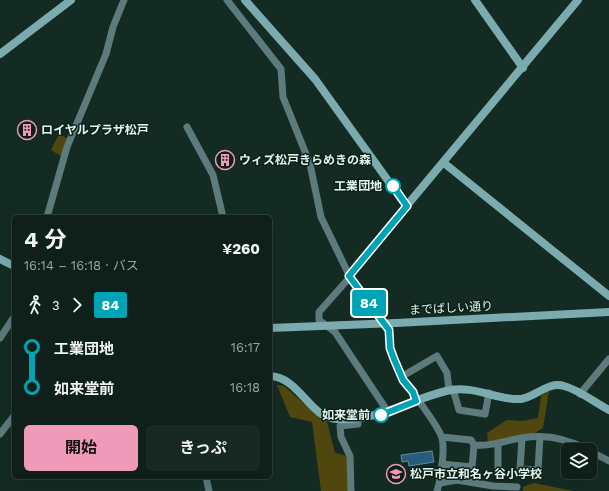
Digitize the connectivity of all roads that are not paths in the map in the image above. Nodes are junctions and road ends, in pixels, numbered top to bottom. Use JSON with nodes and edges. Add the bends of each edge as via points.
{"nodes":[{"id":1,"x":71,"y":0,"type":"edge"},
{"id":2,"x":124,"y":0,"type":"edge"},
{"id":3,"x":227,"y":0,"type":"edge"},
{"id":4,"x":245,"y":0,"type":"edge"},
{"id":5,"x":475,"y":0,"type":"edge"},
{"id":6,"x":578,"y":0,"type":"edge"},
{"id":7,"x":0,"y":54,"type":"edge"},
{"id":8,"x":523,"y":68,"type":"junction"},
{"id":9,"x":187,"y":127,"type":"dead end"},
{"id":10,"x":444,"y":163,"type":"junction"},
{"id":11,"x":407,"y":206,"type":"junction"},
{"id":12,"x":48,"y":215,"type":"edge"},
{"id":13,"x":223,"y":215,"type":"edge"},
{"id":14,"x":0,"y":259,"type":"edge"},
{"id":15,"x":12,"y":265,"type":"edge"},
{"id":16,"x":350,"y":276,"type":"junction"},
{"id":17,"x":609,"y":296,"type":"edge"},
{"id":18,"x":609,"y":312,"type":"edge"},
{"id":19,"x":12,"y":320,"type":"edge"},
{"id":20,"x":272,"y":328,"type":"edge"},
{"id":21,"x":0,"y":338,"type":"edge"},
{"id":22,"x":609,"y":359,"type":"edge"},
{"id":23,"x":272,"y":376,"type":"edge"},
{"id":24,"x":401,"y":377,"type":"junction"},
{"id":25,"x":451,"y":390,"type":"junction"},
{"id":26,"x":489,"y":393,"type":"junction"},
{"id":27,"x":580,"y":394,"type":"junction"},
{"id":28,"x":417,"y":401,"type":"junction"},
{"id":29,"x":609,"y":410,"type":"edge"},
{"id":30,"x":388,"y":412,"type":"junction"},
{"id":31,"x":358,"y":418,"type":"junction"},
{"id":32,"x":12,"y":419,"type":"edge"},
{"id":33,"x":0,"y":434,"type":"edge"},
{"id":34,"x":442,"y":437,"type":"junction"},
{"id":35,"x":540,"y":437,"type":"junction"},
{"id":36,"x":522,"y":438,"type":"junction"},
{"id":37,"x":574,"y":443,"type":"edge"},
{"id":38,"x":498,"y":444,"type":"junction"},
{"id":39,"x":474,"y":445,"type":"junction"},
{"id":40,"x":597,"y":455,"type":"edge"},
{"id":41,"x":609,"y":461,"type":"edge"},
{"id":42,"x":442,"y":464,"type":"junction"},
{"id":43,"x":498,"y":475,"type":"dead end"},
{"id":44,"x":206,"y":479,"type":"edge"},
{"id":45,"x":440,"y":483,"type":"junction"},
{"id":46,"x":517,"y":487,"type":"dead end"},
{"id":47,"x":209,"y":491,"type":"edge"},
{"id":48,"x":351,"y":491,"type":"edge"},
{"id":49,"x":437,"y":491,"type":"edge"}],
"edges":[{"from":1,"to":7,"type":"street"},
{"from":2,"to":12,"type":"street","via":[[106,54],[67,146]]},
{"from":3,"to":16,"type":"street","via":[[281,69],[286,106],[310,164],[321,217]]},
{"from":4,"to":11,"type":"street","via":[[315,79]]},
{"from":5,"to":8,"type":"street"},
{"from":6,"to":8,"type":"street"},
{"from":8,"to":10,"type":"street"},
{"from":9,"to":13,"type":"street","via":[[213,175]]},
{"from":10,"to":11,"type":"street"},
{"from":10,"to":17,"type":"street"},
{"from":11,"to":16,"type":"street"},
{"from":14,"to":15,"type":"street"},
{"from":16,"to":24,"type":"street","via":[[389,330],[390,348]]},
{"from":16,"to":30,"type":"street","via":[[319,312],[319,320],[335,332]]},
{"from":18,"to":20,"type":"street","name":"までばしい通り","bridge":true},
{"from":19,"to":21,"type":"street"},
{"from":22,"to":27,"type":"street"},
{"from":23,"to":31,"type":"street","via":[[288,381],[326,417],[338,420]]},
{"from":24,"to":25,"type":"street","via":[[437,356],[447,373]]},
{"from":24,"to":28,"type":"street"},
{"from":25,"to":26,"type":"street"},
{"from":25,"to":26,"type":"street","via":[[459,410],[485,414]]},
{"from":25,"to":28,"type":"street"},
{"from":26,"to":27,"type":"street","via":[[520,399],[558,385]]},
{"from":27,"to":29,"type":"street"},
{"from":28,"to":30,"type":"street"},
{"from":28,"to":34,"type":"street"},
{"from":30,"to":31,"type":"street"},
{"from":31,"to":48,"type":"street","via":[[358,424],[340,426],[341,437],[350,456]]},
{"from":32,"to":33,"type":"street"},
{"from":34,"to":39,"type":"street","via":[[471,440]]},
{"from":34,"to":42,"type":"street"},
{"from":35,"to":36,"type":"street"},
{"from":35,"to":36,"type":"street","via":[[538,470],[520,469]]},
{"from":35,"to":37,"type":"street"},
{"from":36,"to":38,"type":"street"},
{"from":38,"to":39,"type":"street"},
{"from":38,"to":43,"type":"street"},
{"from":39,"to":42,"type":"street","via":[[472,467]]},
{"from":40,"to":41,"type":"street"},
{"from":42,"to":45,"type":"street"},
{"from":44,"to":47,"type":"street"},
{"from":45,"to":46,"type":"street","via":[[457,480]]},
{"from":45,"to":49,"type":"street"}]}
